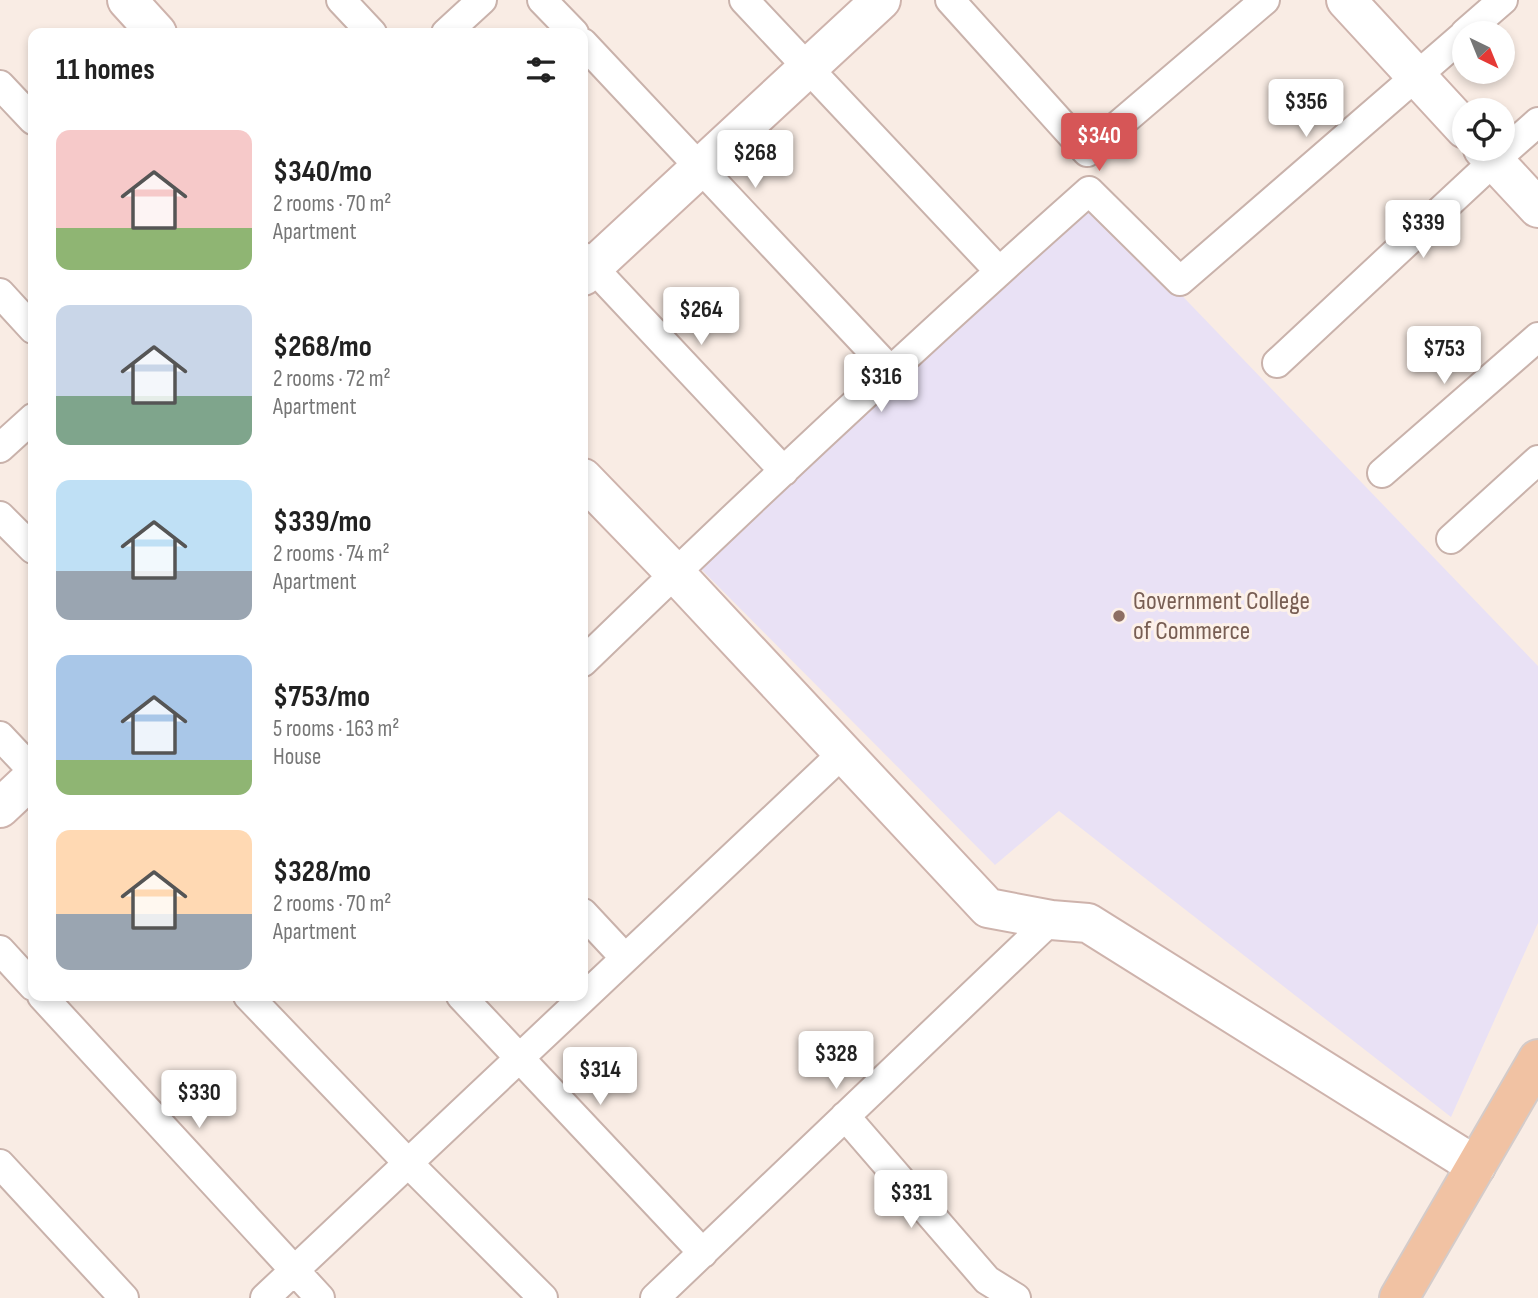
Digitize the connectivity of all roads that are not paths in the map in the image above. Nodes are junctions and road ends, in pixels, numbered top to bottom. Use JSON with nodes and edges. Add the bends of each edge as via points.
{"nodes":[{"id":1,"x":127,"y":0,"type":"edge"},
{"id":2,"x":341,"y":0,"type":"edge"},
{"id":3,"x":482,"y":0,"type":"edge"},
{"id":4,"x":542,"y":0,"type":"edge"},
{"id":5,"x":744,"y":0,"type":"edge"},
{"id":6,"x":881,"y":0,"type":"edge"},
{"id":7,"x":950,"y":0,"type":"edge"},
{"id":8,"x":1265,"y":0,"type":"edge"},
{"id":9,"x":1346,"y":0,"type":"edge"},
{"id":10,"x":1503,"y":0,"type":"edge"},
{"id":11,"x":1480,"y":21,"type":"edge"},
{"id":12,"x":152,"y":28,"type":"edge"},
{"id":13,"x":367,"y":28,"type":"edge"},
{"id":14,"x":451,"y":28,"type":"edge"},
{"id":15,"x":569,"y":28,"type":"edge"},
{"id":16,"x":1452,"y":45,"type":"edge"},
{"id":17,"x":588,"y":48,"type":"edge"},
{"id":18,"x":807,"y":69,"type":"junction"},
{"id":19,"x":1416,"y":76,"type":"junction"},
{"id":20,"x":0,"y":85,"type":"edge"},
{"id":21,"x":28,"y":115,"type":"edge"},
{"id":22,"x":1452,"y":115,"type":"edge"},
{"id":23,"x":1538,"y":122,"type":"edge"},
{"id":24,"x":1515,"y":137,"type":"edge"},
{"id":25,"x":1483,"y":161,"type":"edge"},
{"id":26,"x":1495,"y":161,"type":"edge"},
{"id":27,"x":701,"y":167,"type":"junction"},
{"id":28,"x":1538,"y":208,"type":"edge"},
{"id":29,"x":588,"y":264,"type":"edge"},
{"id":30,"x":588,"y":268,"type":"edge"},
{"id":31,"x":999,"y":271,"type":"junction"},
{"id":32,"x":0,"y":293,"type":"edge"},
{"id":33,"x":28,"y":323,"type":"edge"},
{"id":34,"x":1538,"y":337,"type":"edge"},
{"id":35,"x":1277,"y":363,"type":"dead end"},
{"id":36,"x":891,"y":371,"type":"junction"},
{"id":37,"x":28,"y":423,"type":"edge"},
{"id":38,"x":0,"y":448,"type":"edge"},
{"id":39,"x":1538,"y":460,"type":"edge"},
{"id":40,"x":784,"y":471,"type":"junction"},
{"id":41,"x":1382,"y":473,"type":"dead end"},
{"id":42,"x":588,"y":483,"type":"edge"},
{"id":43,"x":0,"y":516,"type":"edge"},
{"id":44,"x":1451,"y":539,"type":"dead end"},
{"id":45,"x":28,"y":544,"type":"edge"},
{"id":46,"x":675,"y":573,"type":"junction"},
{"id":47,"x":588,"y":657,"type":"edge"},
{"id":48,"x":0,"y":736,"type":"edge"},
{"id":49,"x":843,"y":753,"type":"junction"},
{"id":50,"x":28,"y":766,"type":"edge"},
{"id":51,"x":28,"y":782,"type":"edge"},
{"id":52,"x":0,"y":808,"type":"edge"},
{"id":53,"x":588,"y":918,"type":"edge"},
{"id":54,"x":1051,"y":920,"type":"junction"},
{"id":55,"x":0,"y":950,"type":"edge"},
{"id":56,"x":625,"y":958,"type":"junction"},
{"id":57,"x":28,"y":981,"type":"edge"},
{"id":58,"x":588,"y":993,"type":"edge"},
{"id":59,"x":47,"y":1001,"type":"edge"},
{"id":60,"x":253,"y":1001,"type":"edge"},
{"id":61,"x":466,"y":1001,"type":"edge"},
{"id":62,"x":580,"y":1001,"type":"edge"},
{"id":63,"x":520,"y":1058,"type":"junction"},
{"id":64,"x":1538,"y":1059,"type":"edge"},
{"id":65,"x":845,"y":1116,"type":"junction"},
{"id":66,"x":408,"y":1163,"type":"junction"},
{"id":67,"x":0,"y":1164,"type":"edge"},
{"id":68,"x":1476,"y":1166,"type":"junction"},
{"id":69,"x":702,"y":1253,"type":"junction"},
{"id":70,"x":295,"y":1271,"type":"junction"},
{"id":71,"x":124,"y":1298,"type":"edge"},
{"id":72,"x":265,"y":1298,"type":"edge"},
{"id":73,"x":320,"y":1298,"type":"edge"},
{"id":74,"x":543,"y":1298,"type":"edge"},
{"id":75,"x":655,"y":1298,"type":"edge"},
{"id":76,"x":1016,"y":1298,"type":"edge"},
{"id":77,"x":1399,"y":1298,"type":"edge"}],
"edges":[{"from":1,"to":12,"type":"street"},
{"from":2,"to":13,"type":"street"},
{"from":3,"to":14,"type":"street"},
{"from":4,"to":15,"type":"street"},
{"from":5,"to":18,"type":"street"},
{"from":6,"to":18,"type":"street"},
{"from":7,"to":8,"type":"street","via":[[1087,152]]},
{"from":9,"to":19,"type":"street"},
{"from":10,"to":11,"type":"street"},
{"from":16,"to":19,"type":"street"},
{"from":17,"to":27,"type":"street"},
{"from":18,"to":27,"type":"street"},
{"from":18,"to":31,"type":"street"},
{"from":19,"to":22,"type":"street"},
{"from":19,"to":31,"type":"street","via":[[1180,281],[1089,191]]},
{"from":20,"to":21,"type":"street"},
{"from":23,"to":24,"type":"street"},
{"from":25,"to":35,"type":"street"},
{"from":26,"to":28,"type":"street"},
{"from":27,"to":29,"type":"street"},
{"from":27,"to":36,"type":"street"},
{"from":30,"to":40,"type":"street"},
{"from":31,"to":36,"type":"street"},
{"from":32,"to":33,"type":"street"},
{"from":34,"to":41,"type":"street"},
{"from":36,"to":40,"type":"street"},
{"from":37,"to":38,"type":"street"},
{"from":39,"to":44,"type":"street"},
{"from":40,"to":46,"type":"street"},
{"from":42,"to":46,"type":"street"},
{"from":43,"to":45,"type":"street"},
{"from":46,"to":47,"type":"street"},
{"from":46,"to":49,"type":"street"},
{"from":48,"to":50,"type":"street"},
{"from":49,"to":54,"type":"street","via":[[988,908]]},
{"from":49,"to":56,"type":"street"},
{"from":51,"to":52,"type":"street"},
{"from":53,"to":56,"type":"street"},
{"from":54,"to":65,"type":"street"},
{"from":54,"to":68,"type":"street","via":[[1088,923]]},
{"from":55,"to":57,"type":"street"},
{"from":56,"to":58,"type":"street"},
{"from":59,"to":70,"type":"street"},
{"from":60,"to":66,"type":"street"},
{"from":61,"to":63,"type":"street"},
{"from":62,"to":63,"type":"street"},
{"from":63,"to":66,"type":"street"},
{"from":63,"to":69,"type":"street"},
{"from":64,"to":68,"type":"main road"},
{"from":65,"to":69,"type":"street"},
{"from":65,"to":76,"type":"street","via":[[987,1280]]},
{"from":66,"to":70,"type":"street"},
{"from":66,"to":74,"type":"street"},
{"from":67,"to":71,"type":"street"},
{"from":68,"to":77,"type":"main road"},
{"from":69,"to":75,"type":"street"},
{"from":70,"to":72,"type":"street"},
{"from":70,"to":73,"type":"street"}]}
